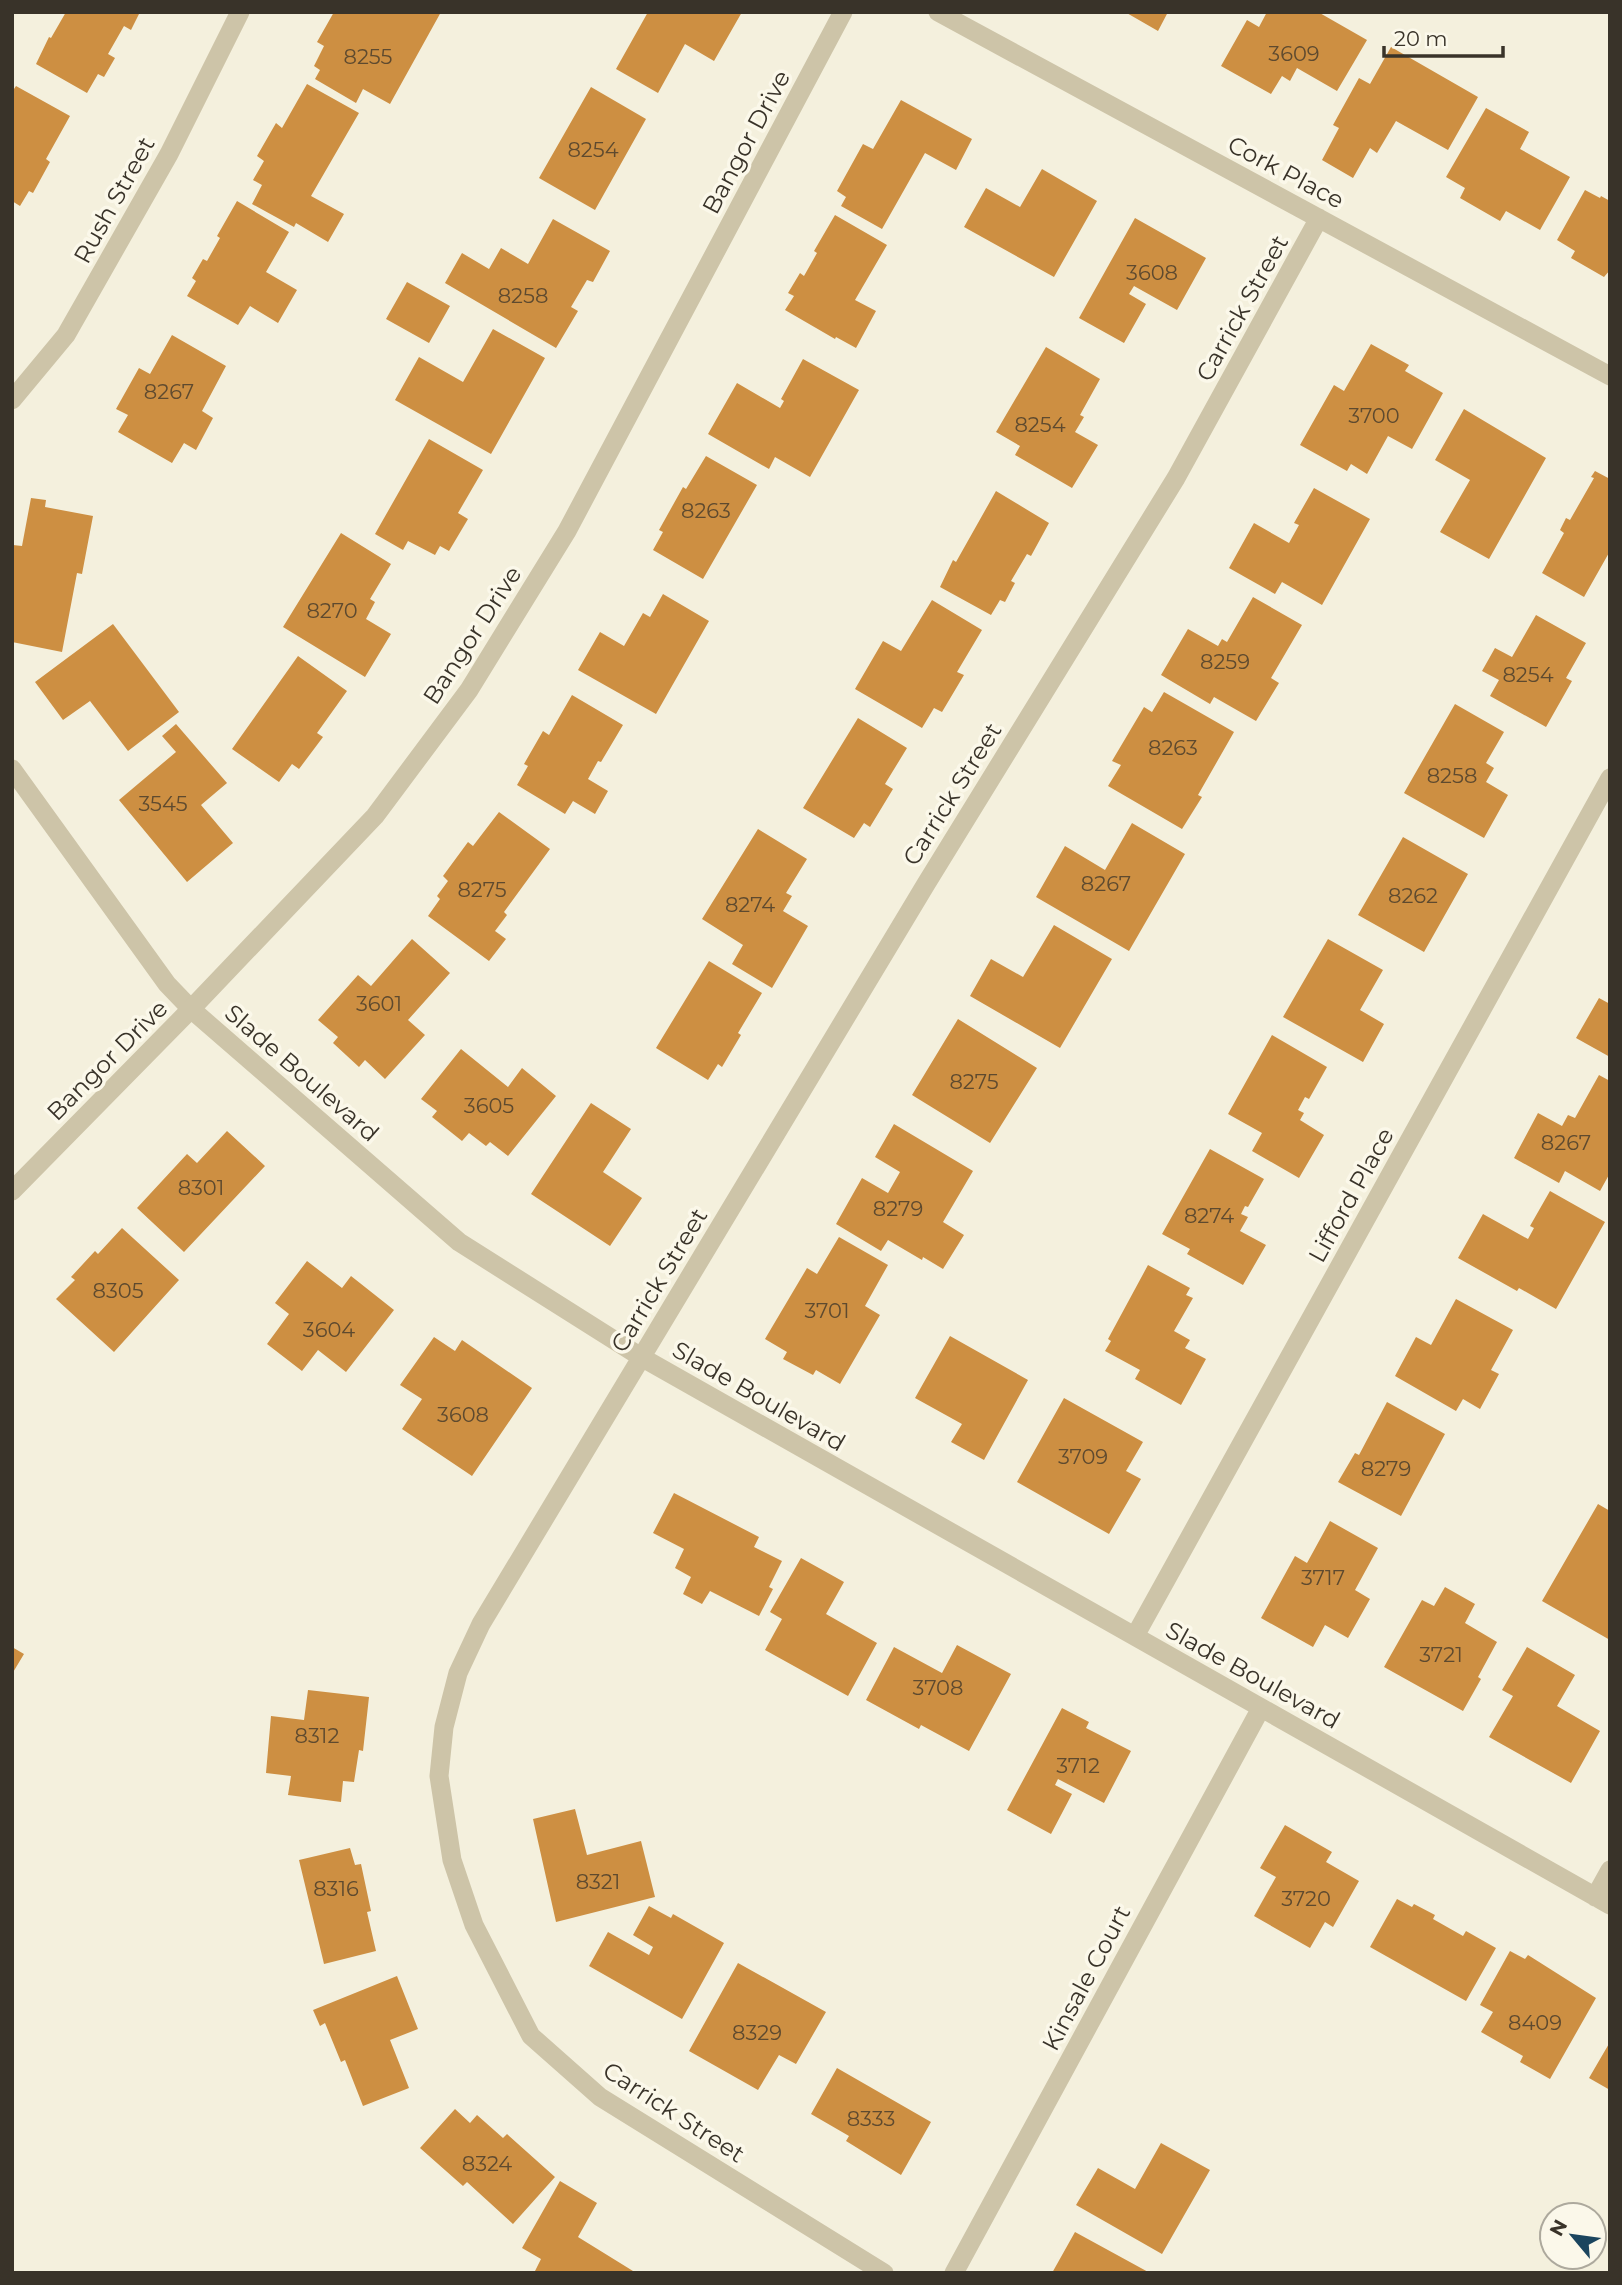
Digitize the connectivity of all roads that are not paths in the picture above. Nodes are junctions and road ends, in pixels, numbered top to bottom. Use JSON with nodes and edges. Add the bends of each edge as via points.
{"nodes":[{"id":1,"x":240,"y":12,"type":"edge"},
{"id":2,"x":843,"y":12,"type":"edge"},
{"id":3,"x":938,"y":12,"type":"edge"},
{"id":4,"x":1319,"y":218,"type":"junction"},
{"id":5,"x":1610,"y":376,"type":"edge"},
{"id":6,"x":12,"y":400,"type":"edge"},
{"id":7,"x":12,"y":769,"type":"edge"},
{"id":8,"x":1610,"y":778,"type":"edge"},
{"id":9,"x":191,"y":1009,"type":"junction"},
{"id":10,"x":12,"y":1191,"type":"edge"},
{"id":11,"x":641,"y":1357,"type":"junction"},
{"id":12,"x":1135,"y":1636,"type":"junction"},
{"id":13,"x":1261,"y":1707,"type":"junction"},
{"id":14,"x":1610,"y":1870,"type":"edge"},
{"id":15,"x":1603,"y":1901,"type":"edge"},
{"id":16,"x":884,"y":2273,"type":"edge"},
{"id":17,"x":954,"y":2273,"type":"edge"}],
"edges":[{"from":1,"to":6,"type":"street","name":"Rush Street","via":[[169,153],[66,335]]},
{"from":2,"to":9,"type":"street","name":"Bangor Drive","via":[[567,531],[469,690],[375,816]]},
{"from":3,"to":4,"type":"street","name":"Cork Place"},
{"from":4,"to":5,"type":"street","name":"Cork Place"},
{"from":4,"to":11,"type":"street","name":"Carrick Street","via":[[1176,478]]},
{"from":7,"to":9,"type":"street","name":"Slade Boulevard","via":[[167,984]]},
{"from":8,"to":12,"type":"street","name":"Lifford Place"},
{"from":9,"to":10,"type":"street","name":"Bangor Drive"},
{"from":9,"to":11,"type":"street","name":"Slade Boulevard","via":[[459,1242]]},
{"from":11,"to":12,"type":"street","name":"Slade Boulevard"},
{"from":11,"to":16,"type":"street","name":"Carrick Street","via":[[481,1624],[458,1673],[444,1727],[439,1776],[452,1860],[474,1925],[531,2036],[600,2097]]},
{"from":12,"to":13,"type":"street","name":"Slade Boulevard"},
{"from":13,"to":15,"type":"street","name":"Slade Boulevard"},
{"from":13,"to":17,"type":"street","name":"Kinsale Court"},
{"from":14,"to":15,"type":"street"}]}
